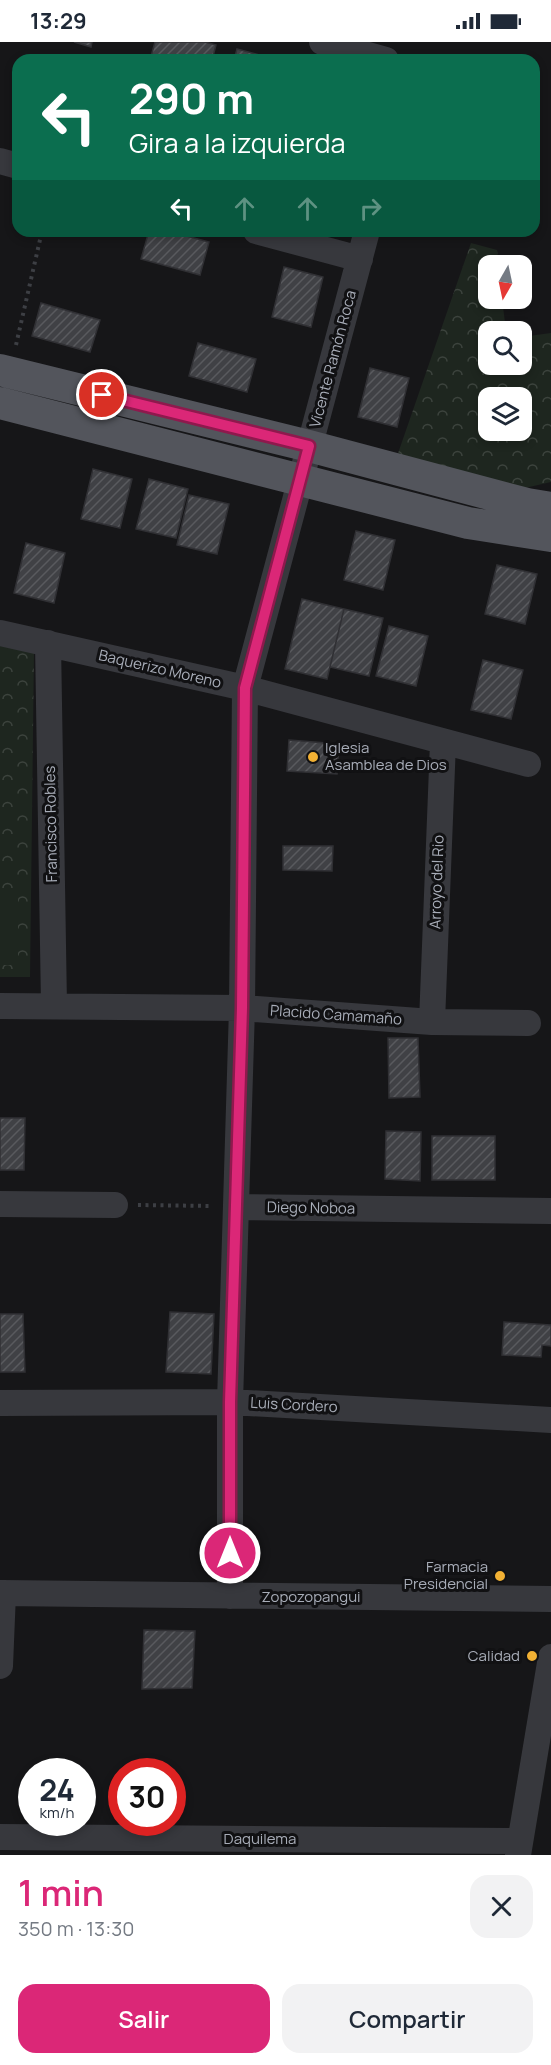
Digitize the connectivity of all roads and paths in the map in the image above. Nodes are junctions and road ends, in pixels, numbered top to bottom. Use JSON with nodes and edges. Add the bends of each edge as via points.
{"nodes":[{"id":1,"x":322,"y":42,"type":"edge"},
{"id":2,"x":366,"y":54,"type":"edge"},
{"id":3,"x":40,"y":237,"type":"edge"},
{"id":4,"x":278,"y":237,"type":"edge"},
{"id":5,"x":366,"y":237,"type":"edge"},
{"id":6,"x":360,"y":259,"type":"junction"},
{"id":7,"x":5,"y":371,"type":"edge"},
{"id":8,"x":1,"y":407,"type":"edge"},
{"id":9,"x":309,"y":446,"type":"junction"},
{"id":10,"x":302,"y":480,"type":"junction"},
{"id":11,"x":543,"y":502,"type":"edge"},
{"id":12,"x":551,"y":536,"type":"edge"},
{"id":13,"x":0,"y":633,"type":"edge"},
{"id":14,"x":48,"y":643,"type":"junction"},
{"id":15,"x":245,"y":688,"type":"junction"},
{"id":16,"x":442,"y":742,"type":"junction"},
{"id":17,"x":528,"y":764,"type":"dead end"},
{"id":18,"x":54,"y":1005,"type":"junction"},
{"id":19,"x":0,"y":1006,"type":"edge"},
{"id":20,"x":242,"y":1008,"type":"junction"},
{"id":21,"x":432,"y":1022,"type":"junction"},
{"id":22,"x":528,"y":1023,"type":"dead end"},
{"id":23,"x":0,"y":1204,"type":"edge"},
{"id":24,"x":115,"y":1205,"type":"joint"},
{"id":25,"x":237,"y":1207,"type":"junction"},
{"id":26,"x":551,"y":1211,"type":"edge"},
{"id":27,"x":230,"y":1402,"type":"junction"},
{"id":28,"x":0,"y":1403,"type":"edge"},
{"id":29,"x":551,"y":1420,"type":"edge"},
{"id":30,"x":1,"y":1593,"type":"edge"},
{"id":31,"x":230,"y":1596,"type":"junction"},
{"id":32,"x":551,"y":1599,"type":"edge"},
{"id":33,"x":551,"y":1657,"type":"edge"},
{"id":34,"x":0,"y":1666,"type":"edge"},
{"id":35,"x":0,"y":1837,"type":"edge"},
{"id":36,"x":519,"y":1848,"type":"edge"}],
"edges":[{"from":1,"to":2,"type":"street"},
{"from":3,"to":7,"type":"path"},
{"from":4,"to":6,"type":"street"},
{"from":5,"to":6,"type":"street","name":"Vicente Ramón Roca"},
{"from":6,"to":9,"type":"street","name":"Vicente Ramón Roca"},
{"from":7,"to":8,"type":"street"},
{"from":7,"to":9,"type":"main road"},
{"from":8,"to":10,"type":"main road"},
{"from":9,"to":10,"type":"street","name":"Vicente Ramón Roca"},
{"from":9,"to":11,"type":"main road"},
{"from":10,"to":12,"type":"main road","via":[[468,523]]},
{"from":10,"to":15,"type":"street","name":"Vicente Ramón Roca"},
{"from":13,"to":14,"type":"street","name":"Baquerizo Moreno"},
{"from":14,"to":15,"type":"street","name":"Baquerizo Moreno"},
{"from":14,"to":18,"type":"street","name":"Francisco Robles"},
{"from":15,"to":16,"type":"street","name":"Baquerizo Moreno"},
{"from":15,"to":20,"type":"street","name":"Vicente Ramón Roca"},
{"from":16,"to":17,"type":"street","name":"Baquerizo Moreno"},
{"from":16,"to":21,"type":"street","name":"Arroyo del Rio"},
{"from":18,"to":19,"type":"street","name":"Placido Camamaño"},
{"from":18,"to":20,"type":"street","name":"Placido Camamaño"},
{"from":20,"to":21,"type":"street","name":"Placido Camamaño"},
{"from":20,"to":25,"type":"street","name":"Vicente Ramón Roca"},
{"from":21,"to":22,"type":"street","name":"Placido Camamaño"},
{"from":23,"to":24,"type":"street"},
{"from":24,"to":25,"type":"path"},
{"from":25,"to":26,"type":"street","name":"Diego Noboa"},
{"from":25,"to":27,"type":"street","name":"Vicente Ramón Roca"},
{"from":27,"to":28,"type":"street","name":"Luis Cordero"},
{"from":27,"to":29,"type":"street","name":"Luis Cordero"},
{"from":27,"to":31,"type":"street","name":"Vicente Ramón Roca"},
{"from":30,"to":31,"type":"street","name":"Zopozopangui"},
{"from":30,"to":34,"type":"street"},
{"from":31,"to":32,"type":"street","name":"Zopozopangui"},
{"from":33,"to":36,"type":"street"},
{"from":35,"to":36,"type":"street","name":"Daquilema"}]}
